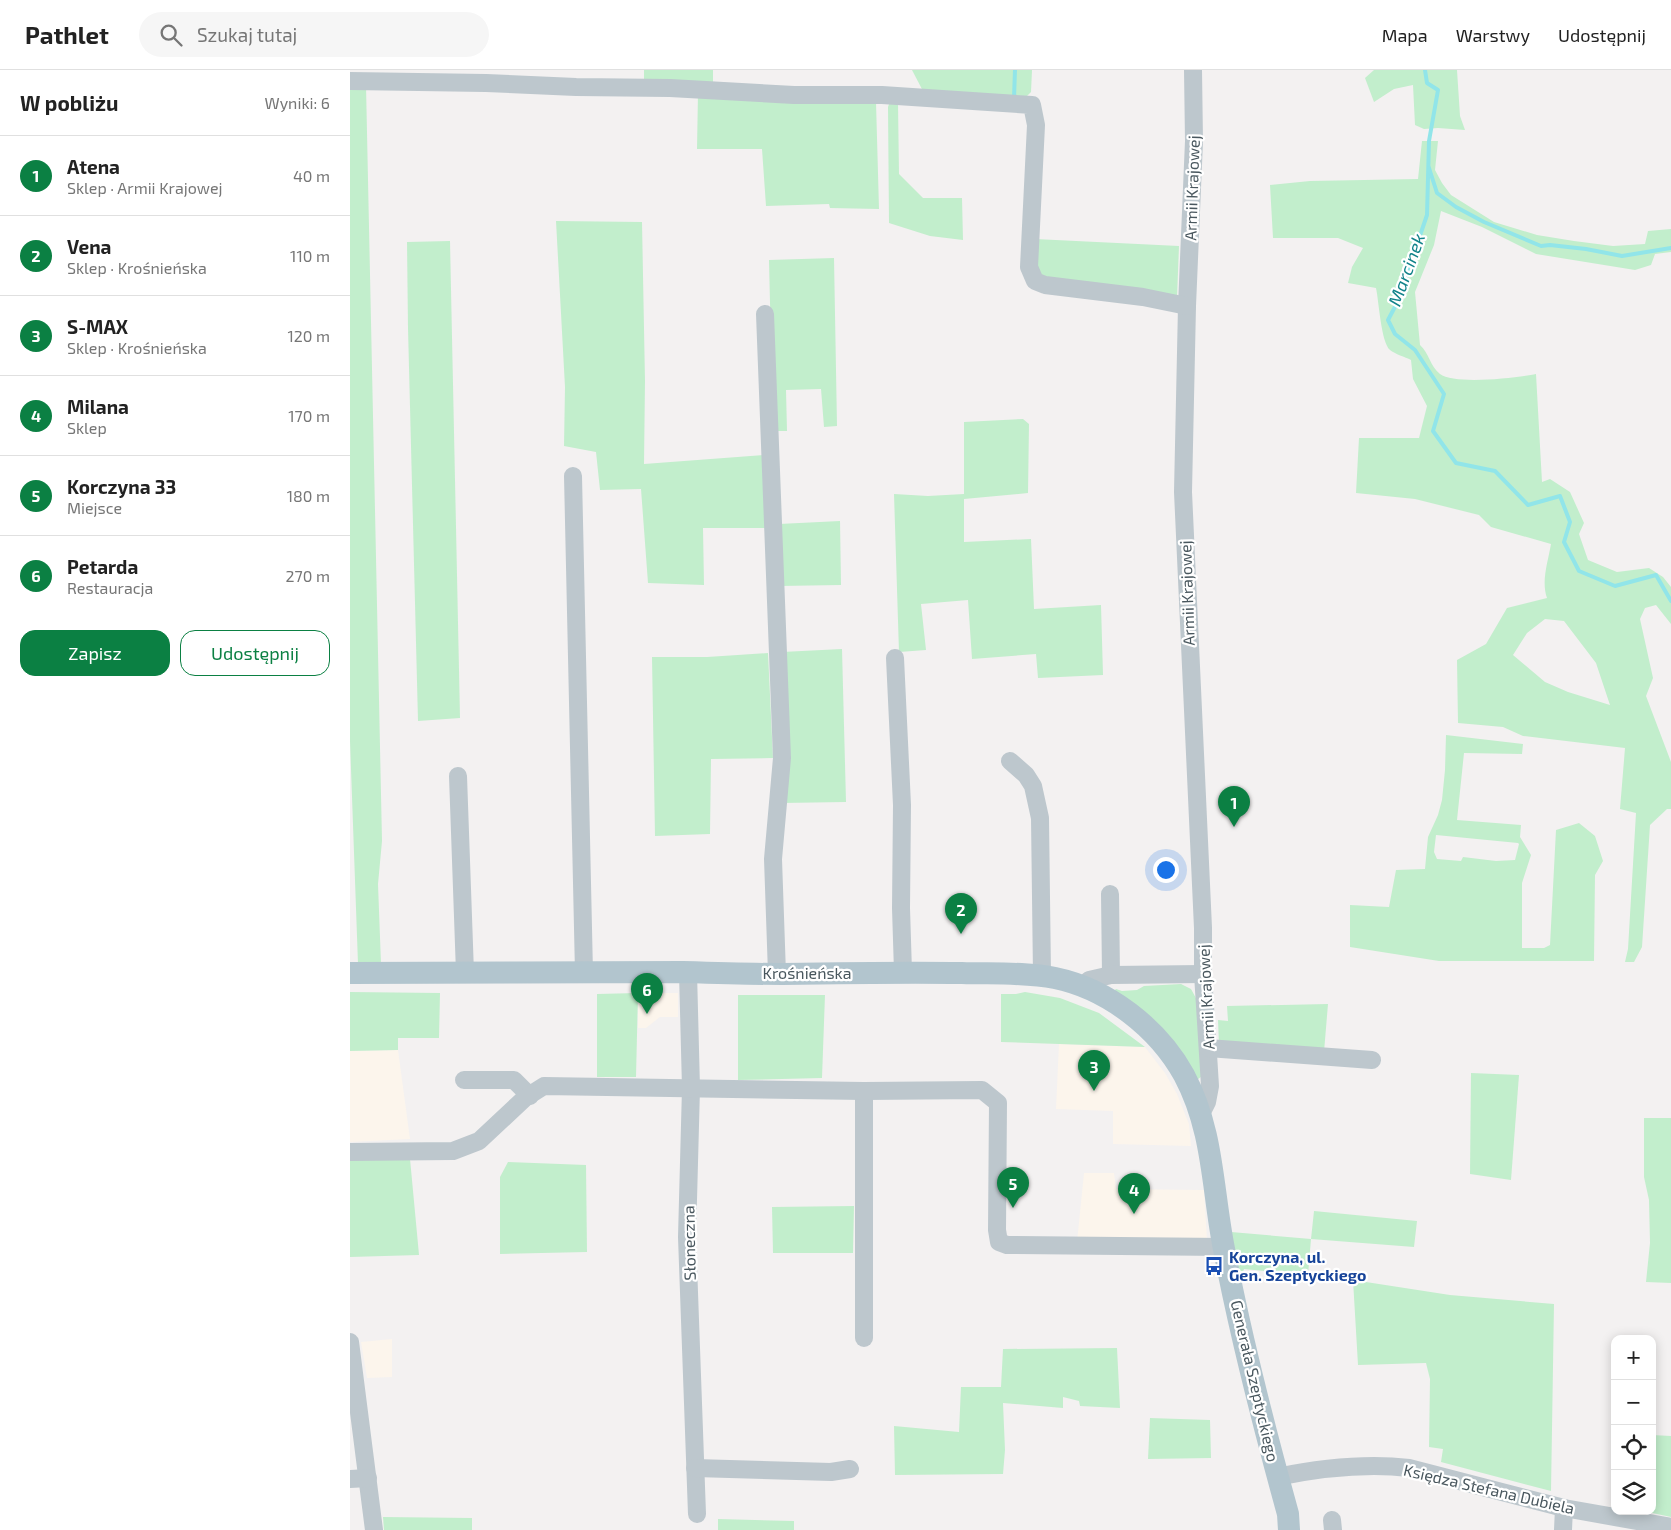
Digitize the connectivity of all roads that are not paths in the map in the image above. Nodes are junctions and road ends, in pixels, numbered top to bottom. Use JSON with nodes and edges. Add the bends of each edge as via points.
{"nodes":[{"id":1,"x":1193,"y":70,"type":"edge"},
{"id":2,"x":350,"y":81,"type":"edge"},
{"id":3,"x":1187,"y":306,"type":"junction"},
{"id":4,"x":766,"y":314,"type":"dead end"},
{"id":5,"x":573,"y":476,"type":"dead end"},
{"id":6,"x":895,"y":658,"type":"dead end"},
{"id":7,"x":1010,"y":761,"type":"dead end"},
{"id":8,"x":458,"y":776,"type":"dead end"},
{"id":9,"x":1110,"y":894,"type":"dead end"},
{"id":10,"x":584,"y":972,"type":"junction"},
{"id":11,"x":688,"y":972,"type":"junction"},
{"id":12,"x":903,"y":972,"type":"junction"},
{"id":13,"x":350,"y":973,"type":"edge"},
{"id":14,"x":465,"y":973,"type":"junction"},
{"id":15,"x":777,"y":974,"type":"junction"},
{"id":16,"x":1203,"y":974,"type":"junction"},
{"id":17,"x":1111,"y":975,"type":"junction"},
{"id":18,"x":1042,"y":976,"type":"junction"},
{"id":19,"x":1082,"y":987,"type":"junction"},
{"id":20,"x":1208,"y":1048,"type":"junction"},
{"id":21,"x":1372,"y":1060,"type":"dead end"},
{"id":22,"x":464,"y":1080,"type":"dead end"},
{"id":23,"x":691,"y":1088,"type":"junction"},
{"id":24,"x":864,"y":1091,"type":"junction"},
{"id":25,"x":530,"y":1096,"type":"junction"},
{"id":26,"x":1201,"y":1114,"type":"junction"},
{"id":27,"x":350,"y":1152,"type":"edge"},
{"id":28,"x":1224,"y":1247,"type":"junction"},
{"id":29,"x":864,"y":1338,"type":"dead end"},
{"id":30,"x":350,"y":1342,"type":"edge"},
{"id":31,"x":353,"y":1395,"type":"edge"},
{"id":32,"x":695,"y":1468,"type":"junction"},
{"id":33,"x":850,"y":1469,"type":"dead end"},
{"id":34,"x":1277,"y":1477,"type":"junction"},
{"id":35,"x":359,"y":1478,"type":"edge"},
{"id":36,"x":1564,"y":1508,"type":"junction"},
{"id":37,"x":697,"y":1514,"type":"dead end"},
{"id":38,"x":1671,"y":1527,"type":"edge"},
{"id":39,"x":374,"y":1530,"type":"edge"},
{"id":40,"x":1288,"y":1530,"type":"edge"},
{"id":41,"x":1563,"y":1530,"type":"edge"}],
"edges":[{"from":1,"to":3,"type":"street","name":"Armii Krajowej","via":[[1194,141]]},
{"from":2,"to":3,"type":"street","via":[[486,82],[794,95],[882,95],[1032,105],[1036,125],[1029,267],[1035,281]]},
{"from":3,"to":16,"type":"street","name":"Armii Krajowej","via":[[1183,492]]},
{"from":4,"to":15,"type":"street","via":[[782,758],[774,858]]},
{"from":5,"to":10,"type":"street"},
{"from":6,"to":12,"type":"street","via":[[902,805]]},
{"from":7,"to":18,"type":"street","via":[[1033,786],[1040,818]]},
{"from":8,"to":14,"type":"street"},
{"from":9,"to":17,"type":"street"},
{"from":10,"to":11,"type":"main road","name":"Krośnieńska"},
{"from":10,"to":14,"type":"main road","name":"Krośnieńska"},
{"from":11,"to":15,"type":"main road","name":"Krośnieńska"},
{"from":11,"to":23,"type":"street","name":"Słoneczna"},
{"from":12,"to":15,"type":"main road","name":"Krośnieńska"},
{"from":12,"to":18,"type":"main road","name":"Krośnieńska"},
{"from":13,"to":14,"type":"main road","name":"Krośnieńska"},
{"from":16,"to":17,"type":"street"},
{"from":16,"to":20,"type":"street","name":"Armii Krajowej"},
{"from":17,"to":19,"type":"street","via":[[1089,980]]},
{"from":18,"to":19,"type":"main road","name":"Krośnieńska"},
{"from":19,"to":26,"type":"main road","name":"Krośnieńska","via":[[1119,1006],[1162,1043],[1182,1072]]},
{"from":20,"to":21,"type":"street"},
{"from":20,"to":26,"type":"street","name":"Armii Krajowej","via":[[1210,1086]]},
{"from":22,"to":25,"type":"street","via":[[514,1080]]},
{"from":23,"to":24,"type":"street"},
{"from":23,"to":25,"type":"street","via":[[544,1086]]},
{"from":23,"to":32,"type":"street","name":"Słoneczna","via":[[687,1237]]},
{"from":24,"to":28,"type":"street","via":[[982,1090],[998,1103],[999,1242],[1007,1245]]},
{"from":24,"to":29,"type":"street"},
{"from":25,"to":27,"type":"street","via":[[479,1142],[453,1151]]},
{"from":26,"to":28,"type":"main road","name":"Generała Szeptyckiego"},
{"from":28,"to":34,"type":"main road","name":"Generała Szeptyckiego"},
{"from":30,"to":31,"type":"street"},
{"from":31,"to":35,"type":"street"},
{"from":32,"to":33,"type":"street","via":[[831,1472]]},
{"from":32,"to":37,"type":"street","name":"Słoneczna"},
{"from":34,"to":36,"type":"street","name":"Księdza Stefana Dubiela","via":[[1330,1468],[1385,1465],[1409,1468]]},
{"from":34,"to":40,"type":"main road","name":"Generała Szeptyckiego","via":[[1288,1514]]},
{"from":35,"to":39,"type":"street"},
{"from":36,"to":38,"type":"street","name":"Księdza Stefana Dubiela"},
{"from":36,"to":41,"type":"street"}]}
